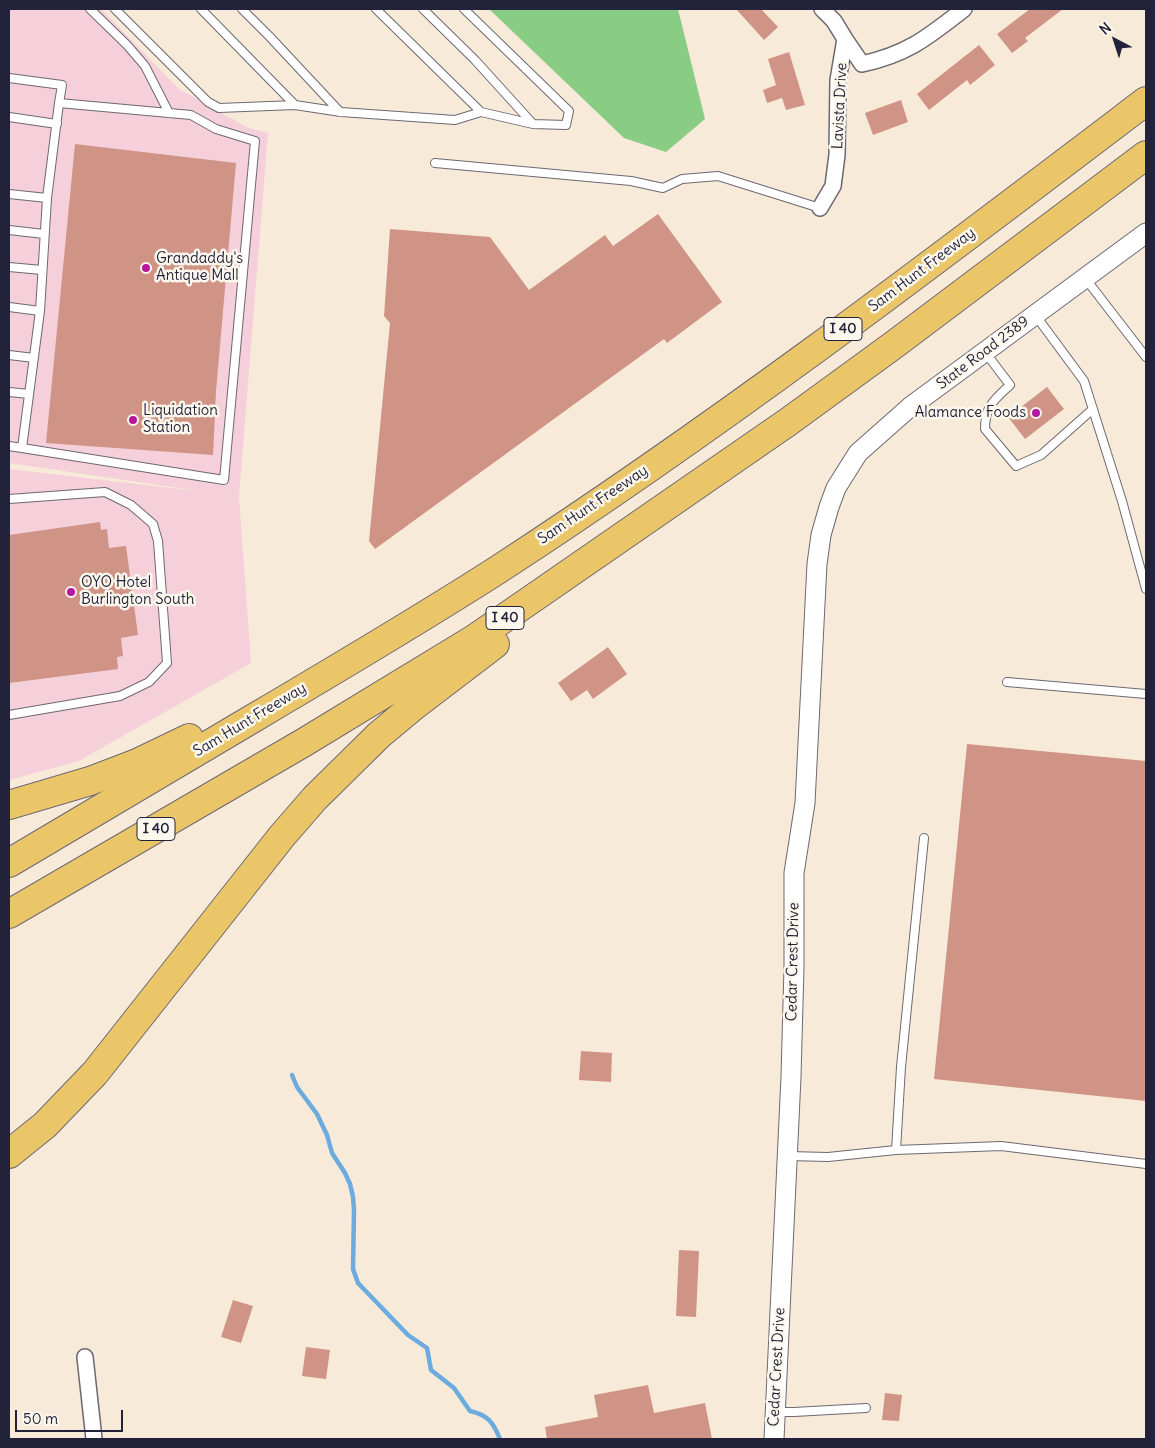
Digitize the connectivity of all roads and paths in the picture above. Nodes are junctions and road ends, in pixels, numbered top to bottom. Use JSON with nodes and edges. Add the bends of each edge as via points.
{"nodes":[{"id":1,"x":90,"y":9,"type":"edge"},
{"id":2,"x":115,"y":9,"type":"edge"},
{"id":3,"x":201,"y":9,"type":"edge"},
{"id":4,"x":242,"y":9,"type":"edge"},
{"id":5,"x":376,"y":9,"type":"edge"},
{"id":6,"x":423,"y":9,"type":"edge"},
{"id":7,"x":464,"y":9,"type":"edge"},
{"id":8,"x":822,"y":9,"type":"edge"},
{"id":9,"x":964,"y":9,"type":"edge"},
{"id":10,"x":845,"y":39,"type":"junction"},
{"id":11,"x":9,"y":78,"type":"edge"},
{"id":12,"x":1146,"y":101,"type":"edge"},
{"id":13,"x":59,"y":103,"type":"junction"},
{"id":14,"x":295,"y":105,"type":"junction"},
{"id":15,"x":341,"y":112,"type":"junction"},
{"id":16,"x":481,"y":112,"type":"junction"},
{"id":17,"x":169,"y":113,"type":"junction"},
{"id":18,"x":9,"y":118,"type":"edge"},
{"id":19,"x":56,"y":124,"type":"junction"},
{"id":20,"x":533,"y":124,"type":"junction"},
{"id":21,"x":1146,"y":155,"type":"edge"},
{"id":22,"x":435,"y":163,"type":"dead end"},
{"id":23,"x":9,"y":194,"type":"edge"},
{"id":24,"x":47,"y":198,"type":"junction"},
{"id":25,"x":820,"y":208,"type":"joint"},
{"id":26,"x":9,"y":230,"type":"edge"},
{"id":27,"x":1146,"y":233,"type":"edge"},
{"id":28,"x":44,"y":234,"type":"junction"},
{"id":29,"x":9,"y":267,"type":"edge"},
{"id":30,"x":42,"y":270,"type":"junction"},
{"id":31,"x":1085,"y":278,"type":"junction"},
{"id":32,"x":9,"y":307,"type":"edge"},
{"id":33,"x":40,"y":310,"type":"junction"},
{"id":34,"x":1035,"y":314,"type":"junction"},
{"id":35,"x":985,"y":352,"type":"junction"},
{"id":36,"x":9,"y":355,"type":"edge"},
{"id":37,"x":1146,"y":356,"type":"edge"},
{"id":38,"x":34,"y":358,"type":"junction"},
{"id":39,"x":9,"y":392,"type":"edge"},
{"id":40,"x":29,"y":394,"type":"junction"},
{"id":41,"x":1093,"y":409,"type":"junction"},
{"id":42,"x":9,"y":446,"type":"edge"},
{"id":43,"x":22,"y":448,"type":"junction"},
{"id":44,"x":700,"y":483,"type":"junction"},
{"id":45,"x":836,"y":488,"type":"joint"},
{"id":46,"x":9,"y":499,"type":"edge"},
{"id":47,"x":1146,"y":589,"type":"edge"},
{"id":48,"x":357,"y":657,"type":"junction"},
{"id":49,"x":1007,"y":682,"type":"dead end"},
{"id":50,"x":1146,"y":694,"type":"edge"},
{"id":51,"x":9,"y":715,"type":"edge"},
{"id":52,"x":9,"y":805,"type":"edge"},
{"id":53,"x":924,"y":838,"type":"dead end"},
{"id":54,"x":9,"y":863,"type":"edge"},
{"id":55,"x":9,"y":914,"type":"edge"},
{"id":56,"x":896,"y":1150,"type":"junction"},
{"id":57,"x":9,"y":1154,"type":"edge"},
{"id":58,"x":788,"y":1156,"type":"junction"},
{"id":59,"x":1146,"y":1164,"type":"edge"},
{"id":60,"x":85,"y":1357,"type":"dead end"},
{"id":61,"x":866,"y":1408,"type":"dead end"},
{"id":62,"x":775,"y":1412,"type":"junction"},
{"id":63,"x":94,"y":1439,"type":"edge"},
{"id":64,"x":774,"y":1439,"type":"edge"}],
"edges":[{"from":1,"to":17,"type":"lane","via":[[145,66]]},
{"from":2,"to":14,"type":"lane","via":[[208,102],[219,108]]},
{"from":3,"to":14,"type":"lane"},
{"from":4,"to":15,"type":"lane"},
{"from":5,"to":16,"type":"lane"},
{"from":6,"to":20,"type":"lane"},
{"from":7,"to":20,"type":"lane","via":[[569,111],[566,125]]},
{"from":8,"to":10,"type":"street"},
{"from":9,"to":10,"type":"street","via":[[922,41],[883,60],[862,64]]},
{"from":10,"to":25,"type":"street","name":"Lavista Drive","via":[[838,80],[837,155],[833,186]]},
{"from":11,"to":13,"type":"lane","via":[[62,84]]},
{"from":12,"to":48,"type":"highway","name":"Sam Hunt Freeway","number":"I 40","via":[[916,275],[626,484]]},
{"from":13,"to":17,"type":"lane"},
{"from":13,"to":19,"type":"lane"},
{"from":14,"to":15,"type":"lane"},
{"from":15,"to":16,"type":"lane","via":[[455,120]]},
{"from":16,"to":20,"type":"lane"},
{"from":17,"to":43,"type":"lane","via":[[192,115],[216,130],[255,141],[224,480]]},
{"from":18,"to":19,"type":"lane"},
{"from":19,"to":24,"type":"lane"},
{"from":21,"to":44,"type":"highway","number":"I 40","via":[[895,344]]},
{"from":22,"to":25,"type":"lane","via":[[631,181],[663,188],[682,179],[718,176]]},
{"from":23,"to":24,"type":"lane"},
{"from":24,"to":28,"type":"lane"},
{"from":26,"to":28,"type":"lane"},
{"from":27,"to":31,"type":"street","name":"State Road 2389"},
{"from":28,"to":30,"type":"lane"},
{"from":29,"to":30,"type":"lane"},
{"from":30,"to":33,"type":"lane"},
{"from":31,"to":34,"type":"street","name":"State Road 2389"},
{"from":31,"to":37,"type":"lane"},
{"from":32,"to":33,"type":"lane"},
{"from":33,"to":38,"type":"lane"},
{"from":34,"to":35,"type":"street","name":"State Road 2389"},
{"from":34,"to":41,"type":"lane","via":[[1084,381]]},
{"from":35,"to":41,"type":"lane","via":[[1010,385],[990,405],[984,429],[1016,466],[1041,455]]},
{"from":35,"to":45,"type":"street","name":"State Road 2389","via":[[910,407],[858,454]]},
{"from":36,"to":38,"type":"lane"},
{"from":38,"to":40,"type":"lane"},
{"from":39,"to":40,"type":"lane"},
{"from":40,"to":43,"type":"lane"},
{"from":41,"to":47,"type":"lane"},
{"from":42,"to":43,"type":"lane"},
{"from":44,"to":55,"type":"highway","number":"I 40","via":[[474,638],[303,743]]},
{"from":44,"to":57,"type":"highway","via":[[415,705],[346,767],[282,836],[95,1073],[45,1125]]},
{"from":45,"to":58,"type":"street","name":"Cedar Crest Drive","via":[[821,535],[817,564],[805,803],[794,873]]},
{"from":46,"to":51,"type":"lane","via":[[105,492],[131,505],[153,524],[158,541],[167,663],[149,682],[120,696]]},
{"from":48,"to":52,"type":"highway","via":[[137,763]]},
{"from":48,"to":54,"type":"highway","name":"Sam Hunt Freeway","number":"I 40"},
{"from":49,"to":50,"type":"lane"},
{"from":53,"to":56,"type":"lane"},
{"from":56,"to":58,"type":"lane","via":[[828,1157]]},
{"from":56,"to":59,"type":"lane","via":[[1001,1146]]},
{"from":58,"to":62,"type":"street","name":"Cedar Crest Drive"},
{"from":60,"to":63,"type":"street"},
{"from":61,"to":62,"type":"lane"},
{"from":62,"to":64,"type":"street","name":"Cedar Crest Drive"}]}
